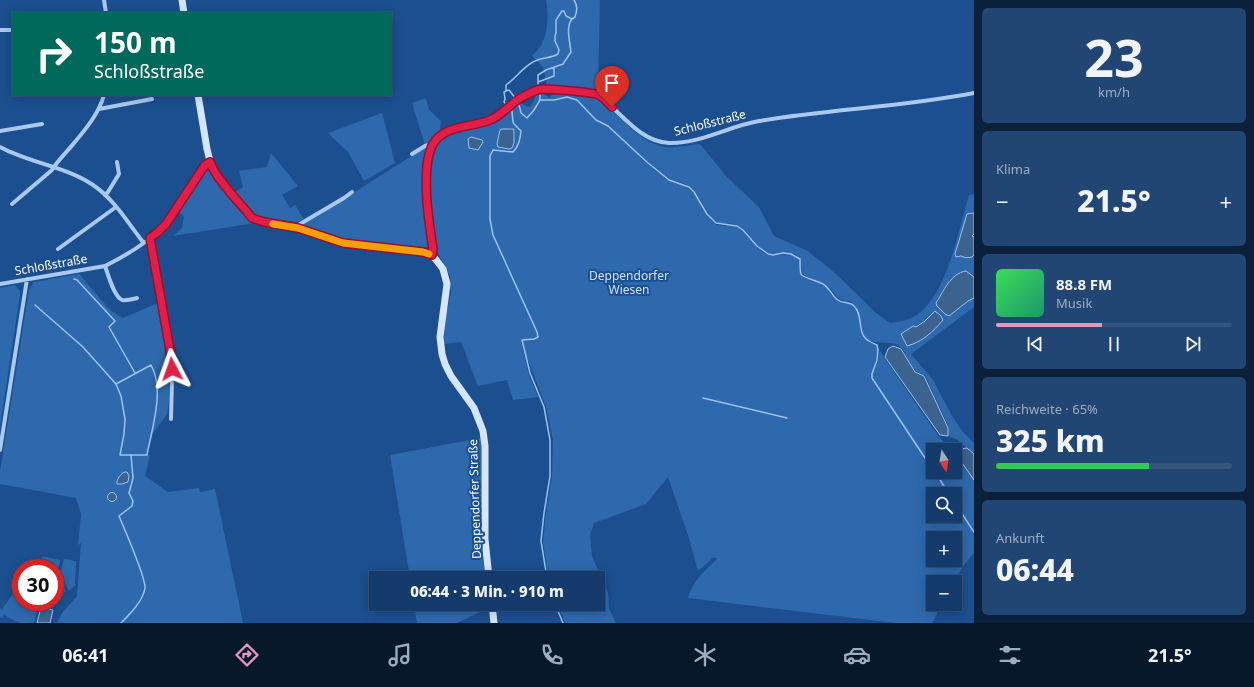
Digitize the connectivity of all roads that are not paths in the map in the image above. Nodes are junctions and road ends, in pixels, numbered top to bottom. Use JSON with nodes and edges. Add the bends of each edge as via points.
{"nodes":[{"id":1,"x":104,"y":0,"type":"edge"},
{"id":2,"x":182,"y":0,"type":"edge"},
{"id":3,"x":106,"y":12,"type":"edge"},
{"id":4,"x":184,"y":12,"type":"edge"},
{"id":5,"x":0,"y":30,"type":"edge"},
{"id":6,"x":12,"y":30,"type":"edge"},
{"id":7,"x":974,"y":93,"type":"edge"},
{"id":8,"x":104,"y":96,"type":"edge"},
{"id":9,"x":198,"y":96,"type":"edge"},
{"id":10,"x":152,"y":99,"type":"dead end"},
{"id":11,"x":99,"y":109,"type":"junction"},
{"id":12,"x":42,"y":124,"type":"dead end"},
{"id":13,"x":0,"y":131,"type":"edge"},
{"id":14,"x":433,"y":144,"type":"junction"},
{"id":15,"x":0,"y":147,"type":"edge"},
{"id":16,"x":412,"y":154,"type":"dead end"},
{"id":17,"x":117,"y":162,"type":"dead end"},
{"id":18,"x":210,"y":162,"type":"junction"},
{"id":19,"x":54,"y":167,"type":"junction"},
{"id":20,"x":352,"y":192,"type":"dead end"},
{"id":21,"x":105,"y":195,"type":"junction"},
{"id":22,"x":12,"y":204,"type":"dead end"},
{"id":23,"x":116,"y":207,"type":"junction"},
{"id":24,"x":298,"y":228,"type":"junction"},
{"id":25,"x":150,"y":238,"type":"junction"},
{"id":26,"x":143,"y":242,"type":"junction"},
{"id":27,"x":58,"y":249,"type":"dead end"},
{"id":28,"x":432,"y":255,"type":"junction"},
{"id":29,"x":105,"y":266,"type":"junction"},
{"id":30,"x":27,"y":279,"type":"junction"},
{"id":31,"x":0,"y":284,"type":"edge"},
{"id":32,"x":138,"y":298,"type":"dead end"},
{"id":33,"x":171,"y":420,"type":"dead end"},
{"id":34,"x":0,"y":450,"type":"edge"},
{"id":35,"x":488,"y":571,"type":"edge"},
{"id":36,"x":493,"y":611,"type":"edge"},
{"id":37,"x":494,"y":623,"type":"edge"}],
"edges":[{"from":1,"to":3,"type":"street"},
{"from":2,"to":4,"type":"street"},
{"from":5,"to":6,"type":"street"},
{"from":7,"to":14,"type":"street","name":"Schloßstraße","via":[[757,122],[692,140],[669,143],[658,141],[640,132],[598,94],[542,89],[529,93],[509,105],[492,120],[443,133]]},
{"from":8,"to":11,"type":"street"},
{"from":9,"to":18,"type":"street"},
{"from":10,"to":11,"type":"street"},
{"from":11,"to":19,"type":"street"},
{"from":12,"to":13,"type":"street"},
{"from":14,"to":16,"type":"street","name":"Schloßstraße"},
{"from":14,"to":28,"type":"street","via":[[426,183]]},
{"from":15,"to":19,"type":"street","via":[[21,157]]},
{"from":17,"to":21,"type":"street","via":[[119,174]]},
{"from":18,"to":24,"type":"street","via":[[252,218]]},
{"from":18,"to":25,"type":"street","name":"Schloßstraße","via":[[205,165],[166,224]]},
{"from":19,"to":21,"type":"street","via":[[72,174]]},
{"from":19,"to":22,"type":"street"},
{"from":20,"to":24,"type":"street","via":[[300,224]]},
{"from":21,"to":23,"type":"street"},
{"from":23,"to":26,"type":"street"},
{"from":23,"to":27,"type":"street"},
{"from":24,"to":28,"type":"street","via":[[343,243]]},
{"from":25,"to":26,"type":"street","name":"Schloßstraße"},
{"from":25,"to":33,"type":"street","via":[[170,350]]},
{"from":26,"to":29,"type":"street","name":"Schloßstraße"},
{"from":28,"to":35,"type":"street","name":"Deppendorfer Straße","via":[[442,268],[447,284],[440,337],[442,354],[451,376],[474,408],[483,431],[485,539]]},
{"from":29,"to":30,"type":"street","name":"Schloßstraße"},
{"from":29,"to":32,"type":"street","name":"Schloßstraße","via":[[116,295],[121,300]]},
{"from":30,"to":31,"type":"street","name":"Schloßstraße"},
{"from":30,"to":34,"type":"street"},
{"from":36,"to":37,"type":"street"}]}
